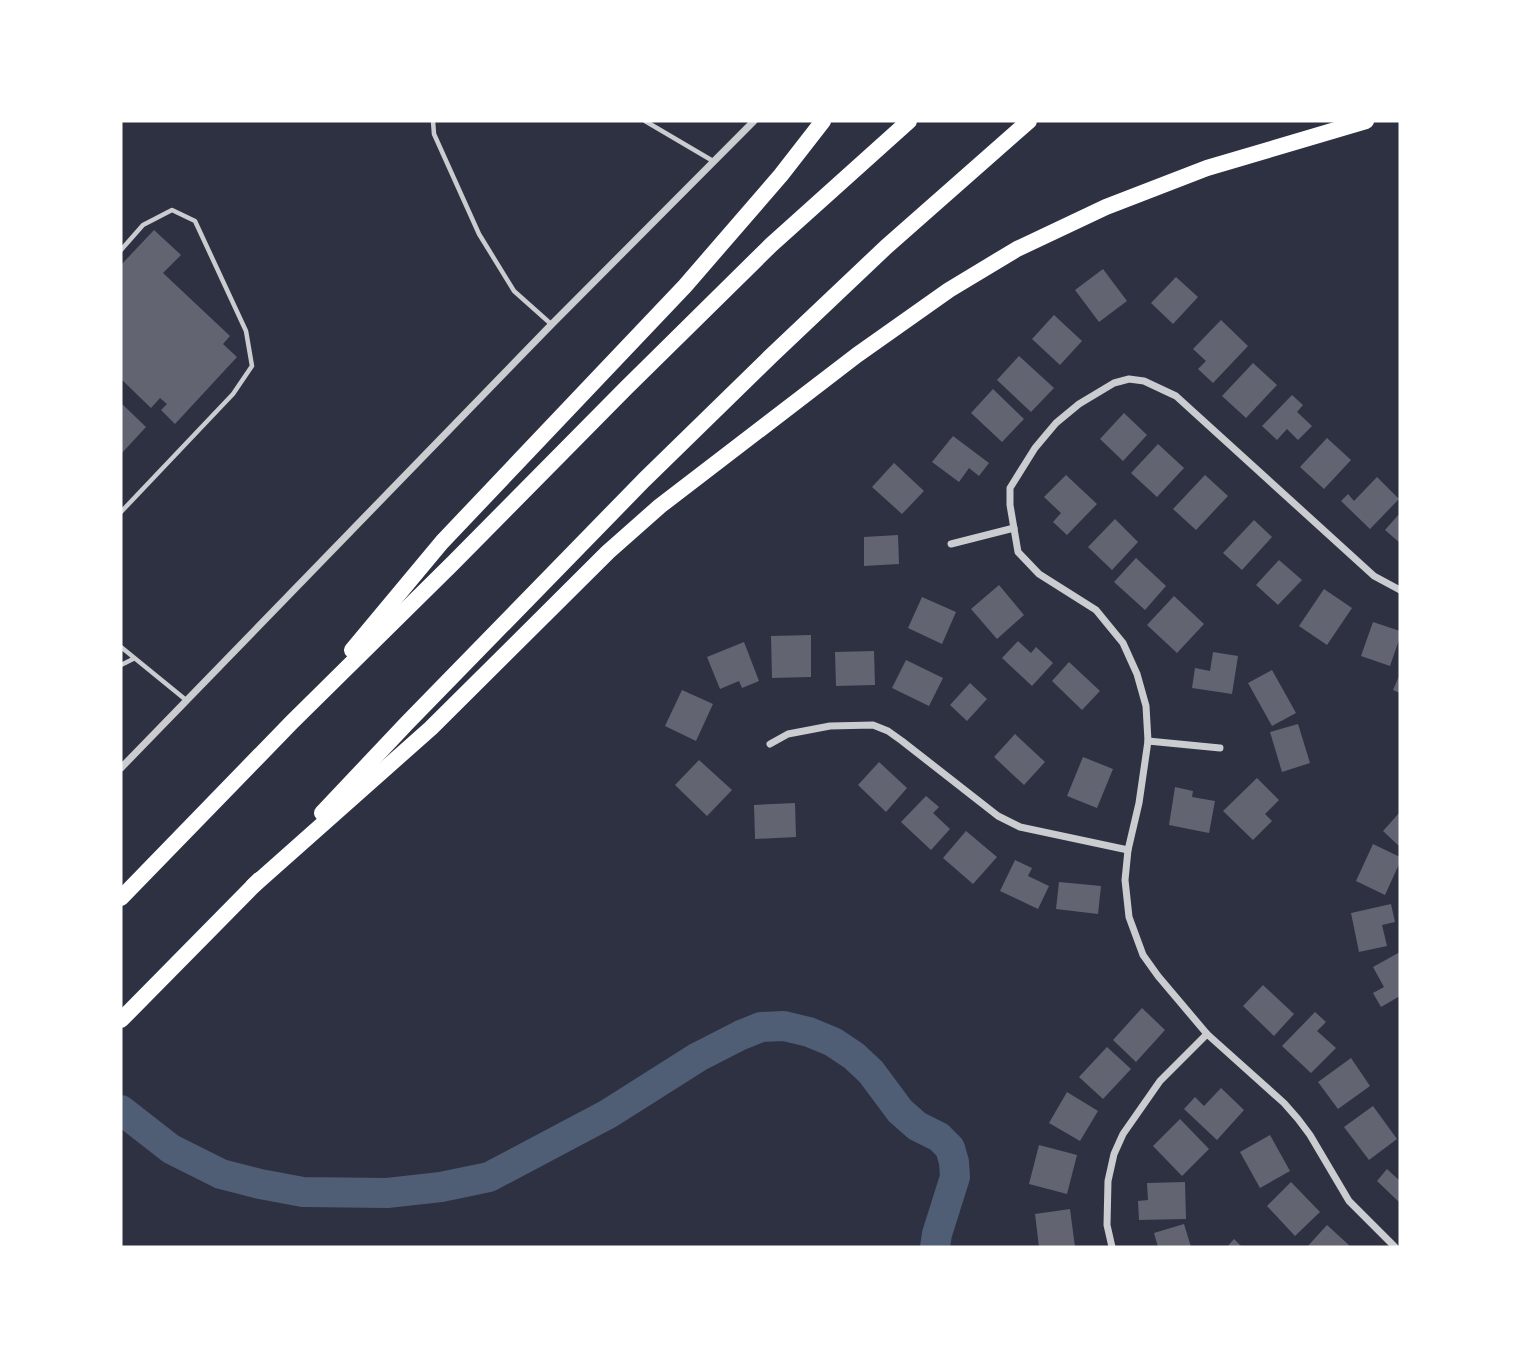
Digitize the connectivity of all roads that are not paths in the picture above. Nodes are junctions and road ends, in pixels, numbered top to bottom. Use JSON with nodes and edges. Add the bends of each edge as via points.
{"nodes":[{"id":1,"x":433,"y":121,"type":"edge"},
{"id":2,"x":645,"y":121,"type":"edge"},
{"id":3,"x":754,"y":121,"type":"edge"},
{"id":4,"x":822,"y":121,"type":"edge"},
{"id":5,"x":909,"y":121,"type":"edge"},
{"id":6,"x":1028,"y":121,"type":"edge"},
{"id":7,"x":1366,"y":121,"type":"edge"},
{"id":8,"x":714,"y":162,"type":"junction"},
{"id":9,"x":121,"y":250,"type":"edge"},
{"id":10,"x":551,"y":325,"type":"junction"},
{"id":11,"x":121,"y":512,"type":"edge"},
{"id":12,"x":1014,"y":528,"type":"junction"},
{"id":13,"x":951,"y":544,"type":"dead end"},
{"id":14,"x":1400,"y":590,"type":"edge"},
{"id":15,"x":121,"y":647,"type":"edge"},
{"id":16,"x":133,"y":659,"type":"junction"},
{"id":17,"x":121,"y":665,"type":"edge"},
{"id":18,"x":187,"y":701,"type":"junction"},
{"id":19,"x":292,"y":722,"type":"junction"},
{"id":20,"x":1148,"y":741,"type":"junction"},
{"id":21,"x":770,"y":744,"type":"dead end"},
{"id":22,"x":1220,"y":748,"type":"dead end"},
{"id":23,"x":121,"y":768,"type":"edge"},
{"id":24,"x":1128,"y":850,"type":"junction"},
{"id":25,"x":253,"y":886,"type":"junction"},
{"id":26,"x":121,"y":898,"type":"edge"},
{"id":27,"x":121,"y":1020,"type":"edge"},
{"id":28,"x":1207,"y":1034,"type":"junction"},
{"id":29,"x":1112,"y":1247,"type":"edge"},
{"id":30,"x":1395,"y":1247,"type":"edge"}],
"edges":[{"from":1,"to":10,"type":"lane","via":[[434,134],[479,234],[514,291]]},
{"from":2,"to":8,"type":"lane"},
{"from":3,"to":8,"type":"street"},
{"from":4,"to":19,"type":"highway","via":[[685,286],[442,542]]},
{"from":5,"to":19,"type":"highway","via":[[771,245]]},
{"from":6,"to":25,"type":"highway","via":[[886,247],[654,470]]},
{"from":7,"to":25,"type":"highway","via":[[1207,168],[1106,207],[1017,249],[949,290],[856,355],[660,506],[607,552],[432,729]]},
{"from":8,"to":10,"type":"street"},
{"from":9,"to":11,"type":"lane","via":[[143,225],[172,210],[195,221],[246,331],[252,366],[233,394]]},
{"from":10,"to":18,"type":"street"},
{"from":12,"to":13,"type":"street"},
{"from":12,"to":14,"type":"street","via":[[1010,488],[1056,423],[1114,383],[1144,381],[1176,396],[1374,576]]},
{"from":12,"to":20,"type":"street","via":[[1018,552],[1039,574],[1096,610],[1123,643],[1146,706]]},
{"from":15,"to":16,"type":"lane"},
{"from":16,"to":17,"type":"lane"},
{"from":16,"to":18,"type":"lane"},
{"from":18,"to":23,"type":"street"},
{"from":19,"to":26,"type":"highway"},
{"from":20,"to":22,"type":"street"},
{"from":20,"to":24,"type":"street"},
{"from":21,"to":24,"type":"street","via":[[788,734],[830,726],[873,725],[902,741],[998,816],[1020,827]]},
{"from":24,"to":28,"type":"street","via":[[1129,917],[1143,955]]},
{"from":25,"to":27,"type":"highway"},
{"from":28,"to":29,"type":"street","via":[[1160,1081],[1114,1154],[1107,1225]]},
{"from":28,"to":30,"type":"street","via":[[1284,1102],[1310,1135],[1349,1202]]}]}
